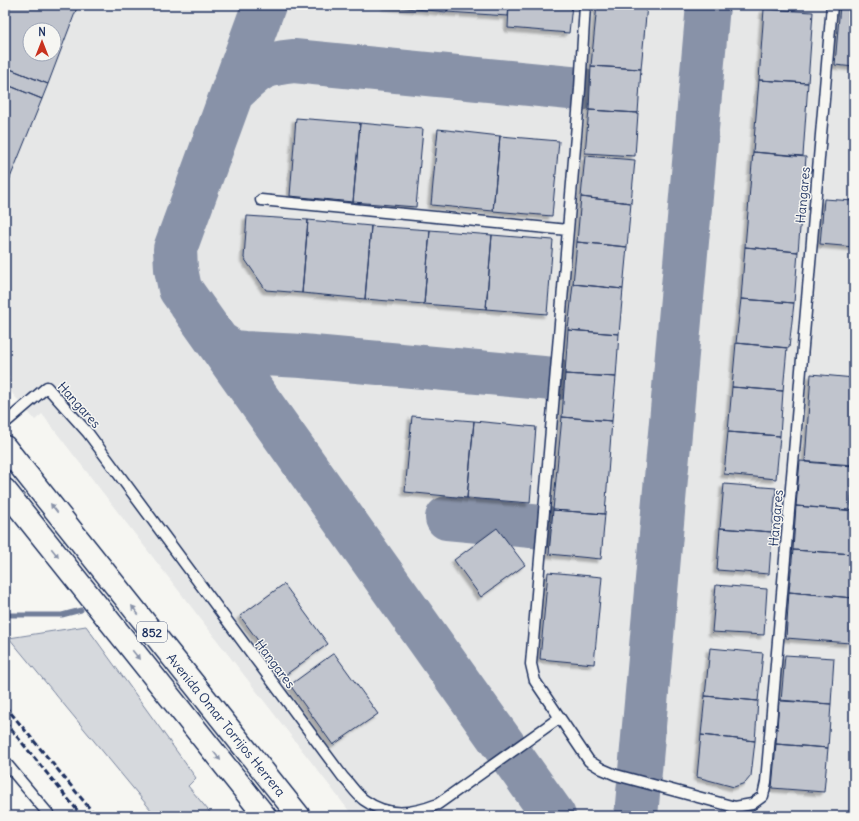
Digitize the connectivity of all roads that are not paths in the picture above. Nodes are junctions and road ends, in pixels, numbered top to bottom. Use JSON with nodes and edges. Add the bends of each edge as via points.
{"nodes":[{"id":1,"x":585,"y":5,"type":"edge"},
{"id":2,"x":832,"y":5,"type":"edge"},
{"id":3,"x":260,"y":200,"type":"dead end"},
{"id":4,"x":568,"y":230,"type":"junction"},
{"id":5,"x":5,"y":423,"type":"edge"},
{"id":6,"x":5,"y":447,"type":"edge"},
{"id":7,"x":5,"y":490,"type":"edge"},
{"id":8,"x":559,"y":718,"type":"junction"},
{"id":9,"x":5,"y":762,"type":"edge"},
{"id":10,"x":50,"y":816,"type":"edge"},
{"id":11,"x":265,"y":816,"type":"edge"},
{"id":12,"x":299,"y":816,"type":"edge"}],
"edges":[{"from":1,"to":4,"type":"lane","name":"Hangares"},
{"from":2,"to":8,"type":"lane","name":"Hangares","via":[[767,774],[763,796],[752,804],[735,807],[616,775],[589,760]]},
{"from":3,"to":4,"type":"lane"},
{"from":4,"to":8,"type":"lane","name":"Hangares","via":[[531,656],[534,681]]},
{"from":5,"to":8,"type":"lane","name":"Hangares","via":[[47,387],[88,432],[343,777],[364,800],[390,813],[418,812],[438,804]]},
{"from":12,"to":6,"type":"main road","name":"Avenida Omar Torrijos Herrera","number":"852","one_way":true},
{"from":7,"to":11,"type":"main road","name":"Avenida Omar Torrijos Herrera","number":"852","one_way":true},
{"from":9,"to":10,"type":"lane"}]}
